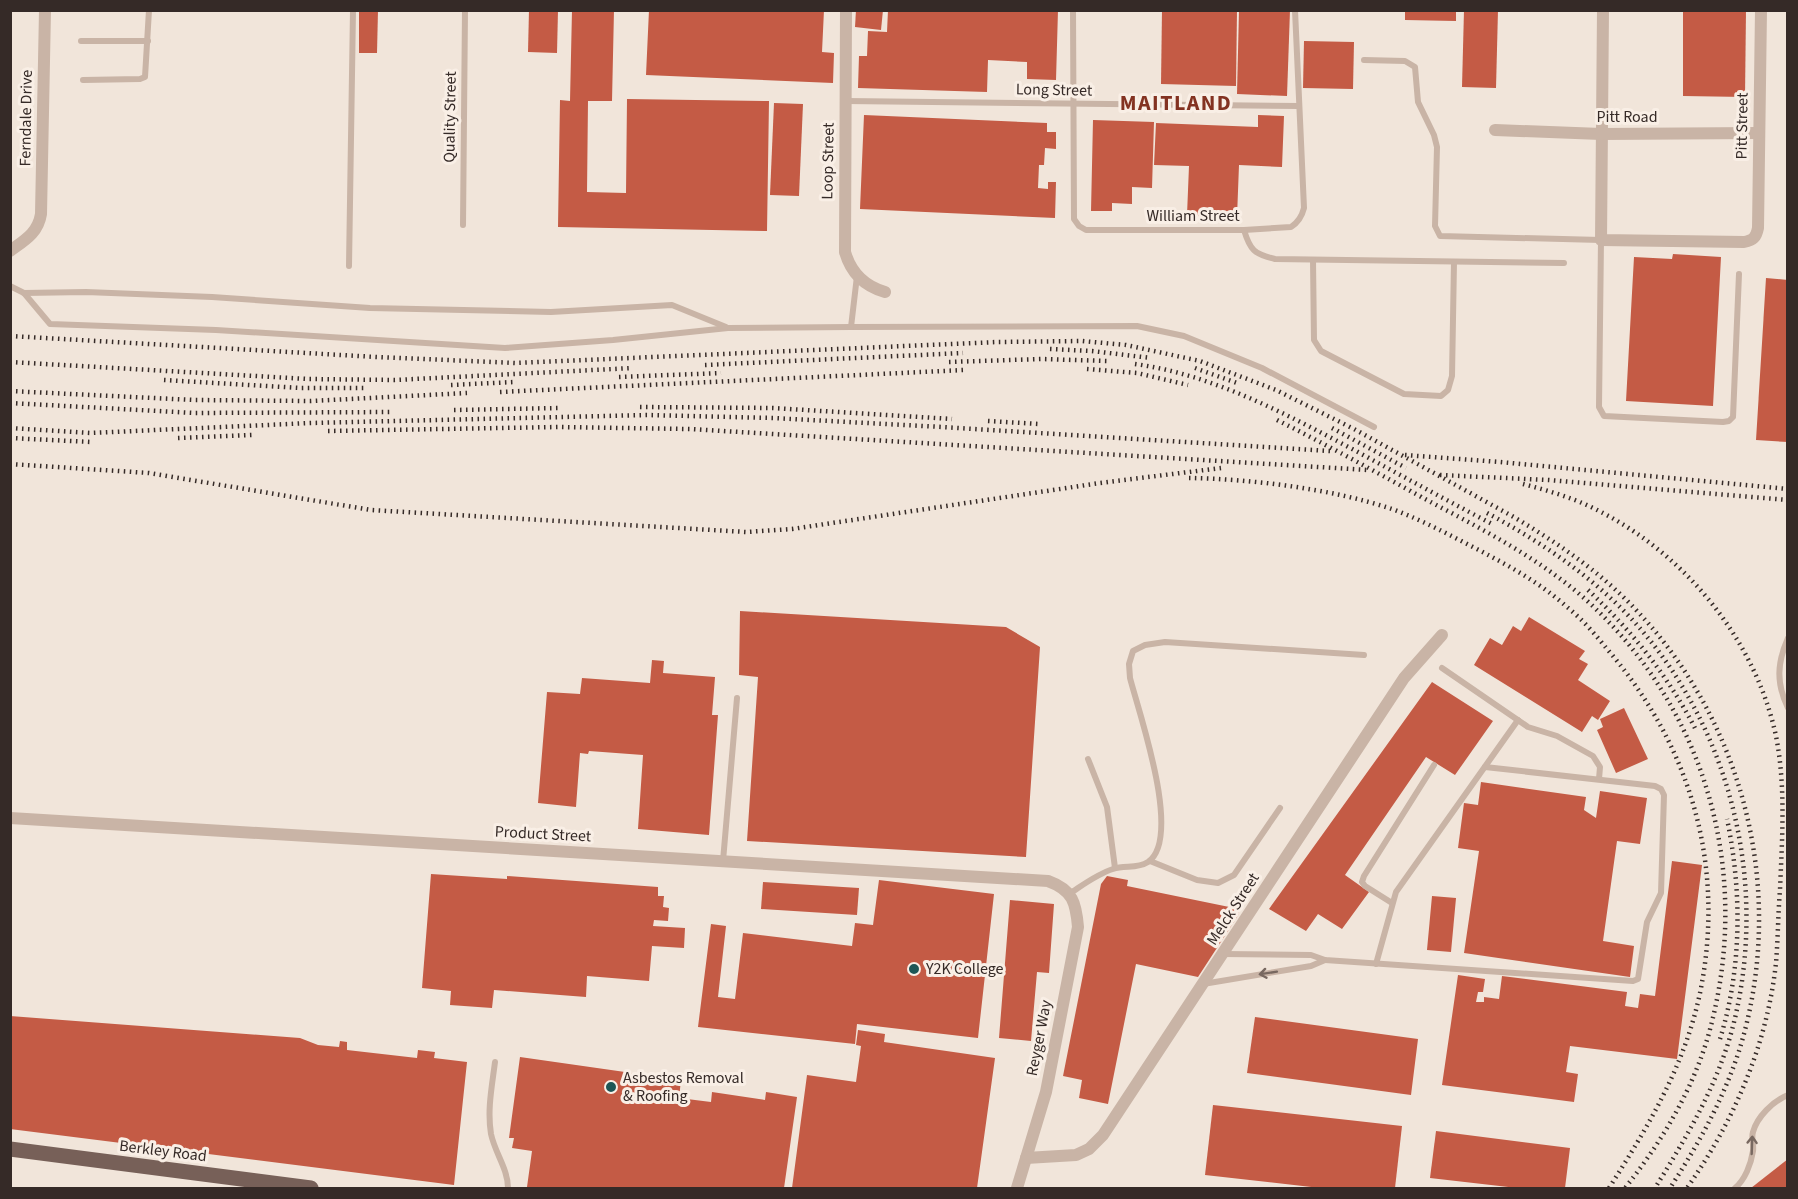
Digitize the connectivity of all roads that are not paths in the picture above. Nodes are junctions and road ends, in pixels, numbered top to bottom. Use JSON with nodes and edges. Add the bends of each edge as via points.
{"nodes":[{"id":1,"x":45,"y":10,"type":"edge"},
{"id":2,"x":148,"y":10,"type":"edge"},
{"id":3,"x":353,"y":10,"type":"edge"},
{"id":4,"x":465,"y":10,"type":"edge"},
{"id":5,"x":846,"y":10,"type":"edge"},
{"id":6,"x":1073,"y":10,"type":"edge"},
{"id":7,"x":1295,"y":10,"type":"edge"},
{"id":8,"x":1603,"y":10,"type":"edge"},
{"id":9,"x":1761,"y":10,"type":"edge"},
{"id":10,"x":81,"y":41,"type":"dead end"},
{"id":11,"x":148,"y":41,"type":"junction"},
{"id":12,"x":1364,"y":60,"type":"dead end"},
{"id":13,"x":83,"y":80,"type":"dead end"},
{"id":14,"x":845,"y":101,"type":"junction"},
{"id":15,"x":1073,"y":104,"type":"junction"},
{"id":16,"x":1299,"y":106,"type":"junction"},
{"id":17,"x":1494,"y":130,"type":"dead end"},
{"id":18,"x":1759,"y":133,"type":"junction"},
{"id":19,"x":1601,"y":134,"type":"junction"},
{"id":20,"x":463,"y":225,"type":"dead end"},
{"id":21,"x":1244,"y":230,"type":"junction"},
{"id":22,"x":1601,"y":240,"type":"junction"},
{"id":23,"x":10,"y":251,"type":"edge"},
{"id":24,"x":1313,"y":260,"type":"junction"},
{"id":25,"x":1454,"y":262,"type":"junction"},
{"id":26,"x":1564,"y":263,"type":"dead end"},
{"id":27,"x":349,"y":266,"type":"dead end"},
{"id":28,"x":1739,"y":274,"type":"dead end"},
{"id":29,"x":857,"y":276,"type":"junction"},
{"id":30,"x":10,"y":286,"type":"edge"},
{"id":31,"x":885,"y":292,"type":"dead end"},
{"id":32,"x":24,"y":293,"type":"junction"},
{"id":33,"x":851,"y":327,"type":"junction"},
{"id":34,"x":728,"y":328,"type":"junction"},
{"id":35,"x":1374,"y":427,"type":"dead end"},
{"id":36,"x":1442,"y":635,"type":"dead end"},
{"id":37,"x":1788,"y":638,"type":"edge"},
{"id":38,"x":1364,"y":655,"type":"dead end"},
{"id":39,"x":1442,"y":668,"type":"dead end"},
{"id":40,"x":737,"y":698,"type":"dead end"},
{"id":41,"x":1788,"y":708,"type":"edge"},
{"id":42,"x":1518,"y":720,"type":"junction"},
{"id":43,"x":1088,"y":759,"type":"dead end"},
{"id":44,"x":1434,"y":765,"type":"dead end"},
{"id":45,"x":1485,"y":767,"type":"junction"},
{"id":46,"x":1599,"y":779,"type":"junction"},
{"id":47,"x":1280,"y":808,"type":"dead end"},
{"id":48,"x":10,"y":818,"type":"edge"},
{"id":49,"x":723,"y":861,"type":"junction"},
{"id":50,"x":1150,"y":861,"type":"junction"},
{"id":51,"x":1115,"y":868,"type":"junction"},
{"id":52,"x":1069,"y":894,"type":"junction"},
{"id":53,"x":1392,"y":903,"type":"junction"},
{"id":54,"x":1223,"y":954,"type":"junction"},
{"id":55,"x":1325,"y":960,"type":"junction"},
{"id":56,"x":1376,"y":964,"type":"junction"},
{"id":57,"x":1203,"y":984,"type":"junction"},
{"id":58,"x":495,"y":1062,"type":"dead end"},
{"id":59,"x":1788,"y":1095,"type":"edge"},
{"id":60,"x":10,"y":1149,"type":"edge"},
{"id":61,"x":1026,"y":1158,"type":"junction"},
{"id":62,"x":311,"y":1188,"type":"edge"},
{"id":63,"x":508,"y":1188,"type":"edge"},
{"id":64,"x":1017,"y":1188,"type":"edge"},
{"id":65,"x":1735,"y":1188,"type":"edge"}],
"edges":[{"from":1,"to":23,"type":"street","name":"Ferndale Drive","via":[[41,214],[33,234]]},
{"from":2,"to":11,"type":"lane"},
{"from":3,"to":27,"type":"lane"},
{"from":4,"to":20,"type":"lane","name":"Quality Street"},
{"from":5,"to":14,"type":"street","name":"Loop Street"},
{"from":6,"to":15,"type":"lane"},
{"from":7,"to":16,"type":"lane"},
{"from":8,"to":19,"type":"street"},
{"from":9,"to":18,"type":"street","name":"Pitt Street"},
{"from":10,"to":11,"type":"lane"},
{"from":11,"to":13,"type":"lane","via":[[143,79]]},
{"from":12,"to":22,"type":"lane","via":[[1405,61],[1415,67],[1418,102],[1437,147],[1435,226],[1440,236]]},
{"from":14,"to":15,"type":"lane","name":"Long Street"},
{"from":14,"to":29,"type":"street","name":"Loop Street","via":[[843,237],[848,263]]},
{"from":15,"to":16,"type":"lane","name":"Long Street"},
{"from":15,"to":21,"type":"lane","name":"William Street","via":[[1074,219],[1078,226],[1086,230]]},
{"from":16,"to":21,"type":"lane","name":"William Street","via":[[1302,216],[1291,227]]},
{"from":17,"to":19,"type":"street","name":"Pitt Road"},
{"from":18,"to":19,"type":"street","name":"Pitt Road"},
{"from":18,"to":22,"type":"street","name":"Pitt Street","via":[[1758,228],[1752,240]]},
{"from":19,"to":22,"type":"street"},
{"from":21,"to":24,"type":"lane","via":[[1249,246],[1260,255]]},
{"from":22,"to":28,"type":"lane","via":[[1599,407],[1610,418],[1723,422],[1733,417]]},
{"from":24,"to":25,"type":"lane"},
{"from":24,"to":25,"type":"lane","via":[[1314,340],[1321,351],[1404,394],[1441,396],[1448,390],[1452,376]]},
{"from":25,"to":26,"type":"lane"},
{"from":29,"to":31,"type":"street"},
{"from":29,"to":33,"type":"lane"},
{"from":30,"to":32,"type":"lane"},
{"from":32,"to":34,"type":"lane","via":[[86,292],[370,308],[551,312],[672,305]]},
{"from":32,"to":34,"type":"lane","via":[[50,324],[504,348]]},
{"from":33,"to":34,"type":"lane"},
{"from":33,"to":35,"type":"lane","via":[[1137,326],[1184,336],[1262,368]]},
{"from":36,"to":54,"type":"street","name":"Melck Street","via":[[1404,678]]},
{"from":37,"to":41,"type":"lane","via":[[1779,676],[1780,691]]},
{"from":38,"to":50,"type":"lane","via":[[1165,642],[1133,651],[1130,678],[1161,796],[1162,834]]},
{"from":39,"to":42,"type":"lane"},
{"from":40,"to":49,"type":"lane"},
{"from":42,"to":45,"type":"lane"},
{"from":42,"to":46,"type":"lane","via":[[1593,756],[1600,767]]},
{"from":43,"to":51,"type":"lane","via":[[1107,807]]},
{"from":44,"to":53,"type":"lane","via":[[1362,882]]},
{"from":45,"to":46,"type":"lane"},
{"from":45,"to":53,"type":"lane","via":[[1401,884]]},
{"from":46,"to":56,"type":"lane","via":[[1655,786],[1664,795],[1661,893],[1647,922],[1638,979]]},
{"from":47,"to":50,"type":"lane","via":[[1234,875],[1218,883],[1197,880]]},
{"from":48,"to":49,"type":"street","name":"Product Street"},
{"from":49,"to":52,"type":"street","name":"Product Street","via":[[1048,881]]},
{"from":50,"to":51,"type":"lane","via":[[1138,867]]},
{"from":51,"to":52,"type":"lane"},
{"from":52,"to":61,"type":"street","name":"Reyger Way","via":[[1077,906],[1078,927],[1046,1092]]},
{"from":53,"to":56,"type":"lane"},
{"from":54,"to":55,"type":"lane","via":[[1311,955]]},
{"from":54,"to":57,"type":"street","name":"Melck Street"},
{"from":55,"to":56,"type":"lane"},
{"from":55,"to":57,"type":"lane","one_way":true,"via":[[1311,966]]},
{"from":57,"to":61,"type":"street","name":"Melck Street","via":[[1109,1126],[1089,1149],[1063,1157]]},
{"from":58,"to":63,"type":"lane","via":[[491,1136],[506,1172]]},
{"from":65,"to":59,"type":"lane","one_way":true,"via":[[1743,1180],[1753,1150],[1752,1133],[1761,1117]]},
{"from":60,"to":62,"type":"main road","name":"Berkley Road"},
{"from":61,"to":64,"type":"street","name":"Reyger Way"}]}
